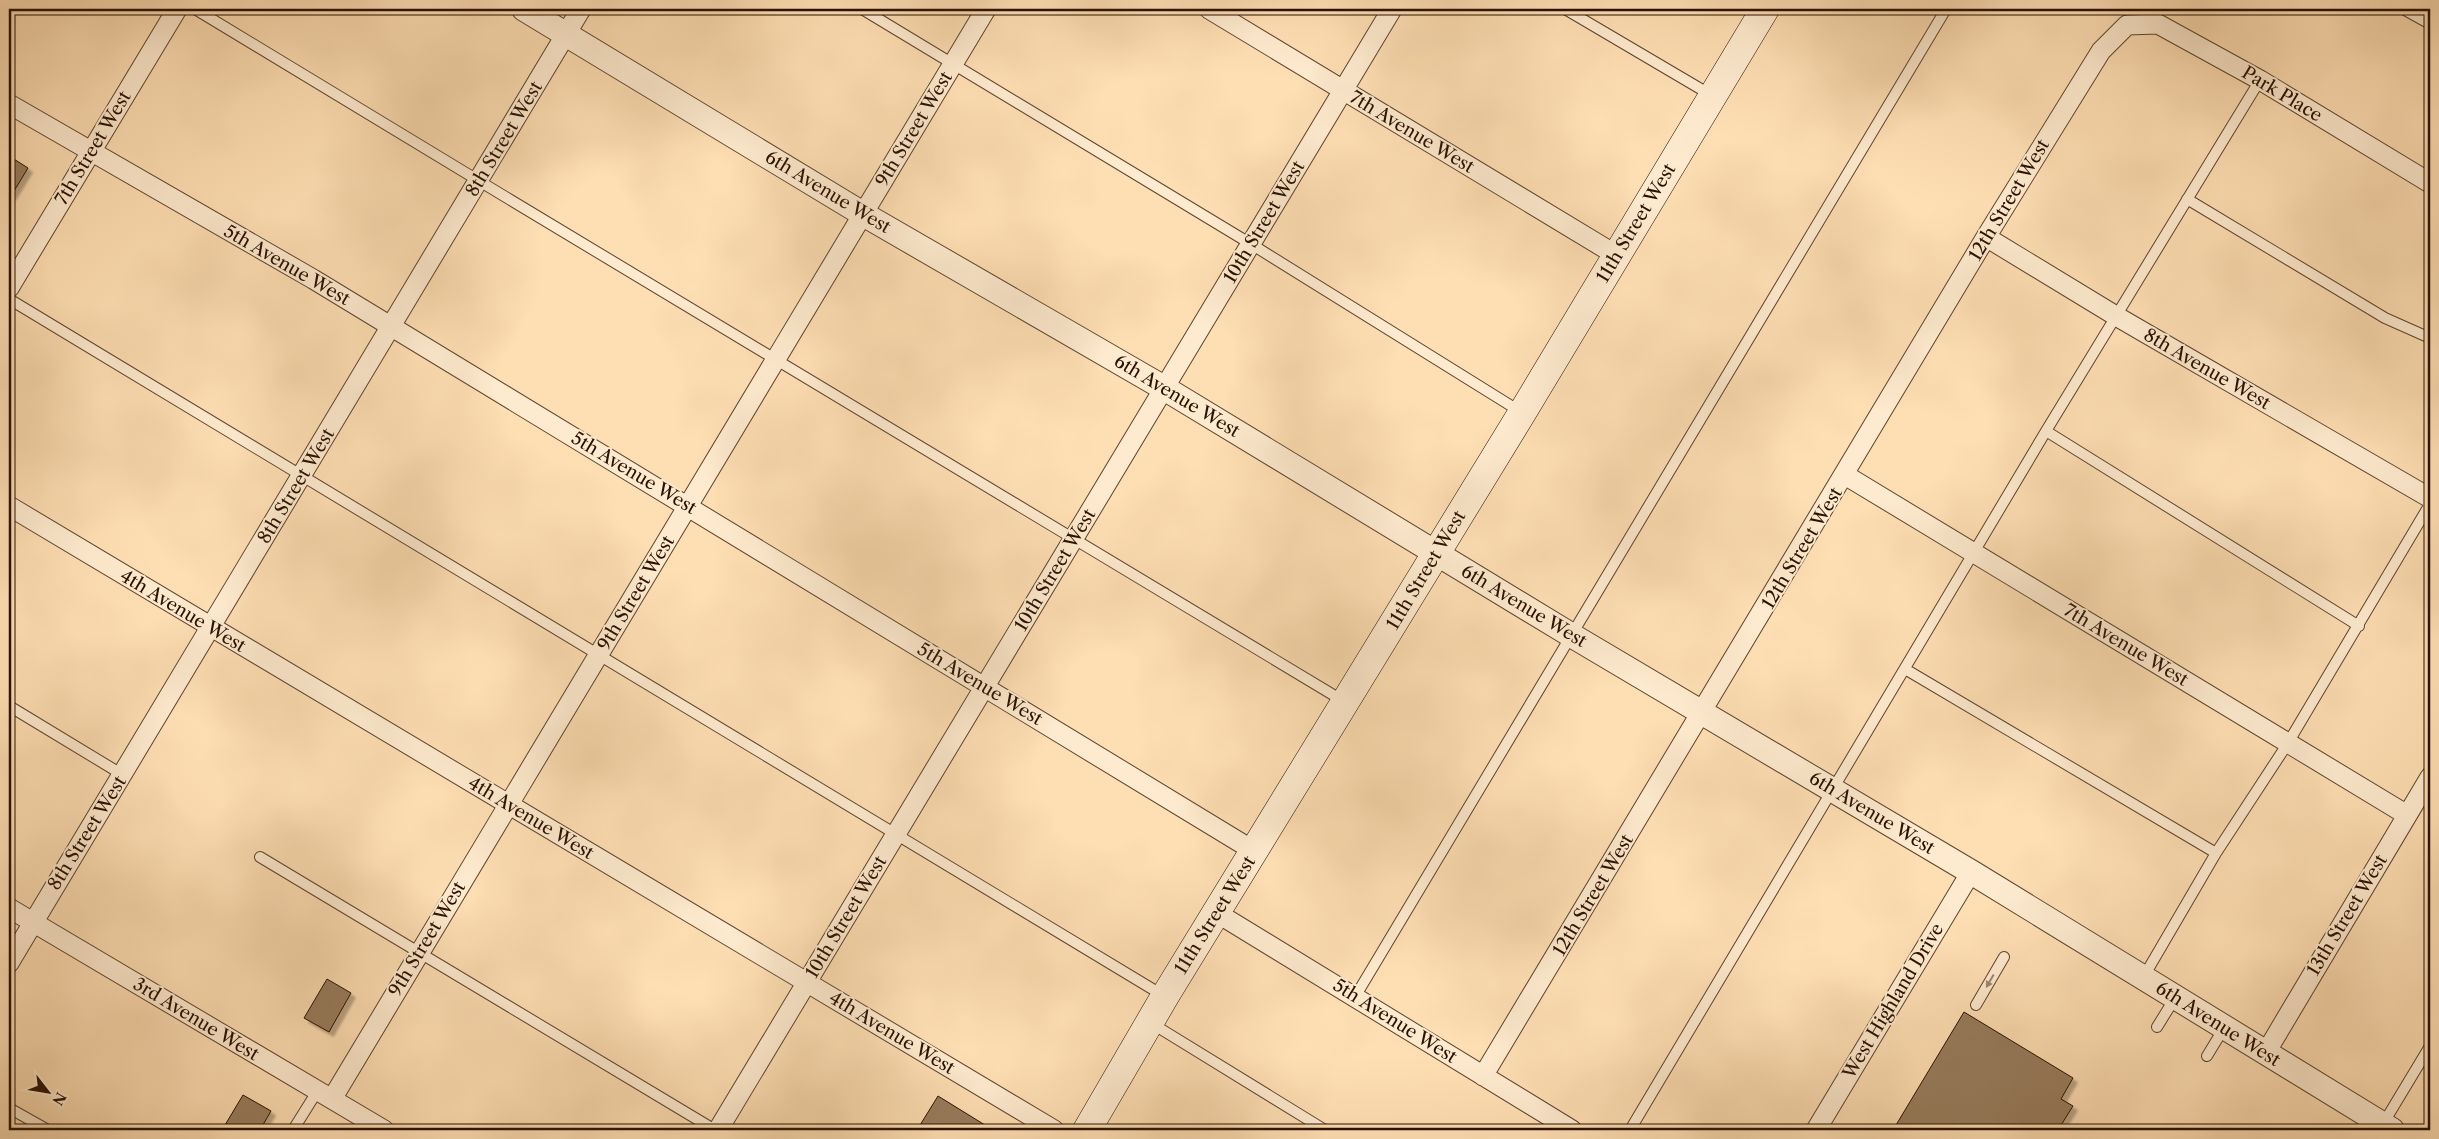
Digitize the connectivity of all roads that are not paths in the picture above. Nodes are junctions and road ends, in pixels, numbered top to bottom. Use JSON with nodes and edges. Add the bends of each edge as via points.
{"nodes":[{"id":1,"x":178,"y":9,"type":"edge"},
{"id":2,"x":194,"y":9,"type":"edge"},
{"id":3,"x":524,"y":9,"type":"edge"},
{"id":4,"x":581,"y":9,"type":"edge"},
{"id":5,"x":862,"y":9,"type":"edge"},
{"id":6,"x":986,"y":9,"type":"edge"},
{"id":7,"x":1209,"y":9,"type":"edge"},
{"id":8,"x":1392,"y":9,"type":"edge"},
{"id":9,"x":1566,"y":9,"type":"edge"},
{"id":10,"x":1765,"y":9,"type":"edge"},
{"id":11,"x":1946,"y":9,"type":"edge"},
{"id":12,"x":2403,"y":9,"type":"edge"},
{"id":13,"x":2430,"y":24,"type":"edge"},
{"id":14,"x":2127,"y":25,"type":"joint"},
{"id":15,"x":566,"y":34,"type":"junction"},
{"id":16,"x":953,"y":64,"type":"junction"},
{"id":17,"x":2260,"y":80,"type":"junction"},
{"id":18,"x":1343,"y":90,"type":"junction"},
{"id":19,"x":1712,"y":96,"type":"junction"},
{"id":20,"x":9,"y":104,"type":"edge"},
{"id":21,"x":91,"y":151,"type":"junction"},
{"id":22,"x":478,"y":182,"type":"junction"},
{"id":23,"x":2430,"y":183,"type":"edge"},
{"id":24,"x":2187,"y":199,"type":"junction"},
{"id":25,"x":863,"y":214,"type":"junction"},
{"id":26,"x":1986,"y":237,"type":"junction"},
{"id":27,"x":1251,"y":244,"type":"junction"},
{"id":28,"x":1616,"y":255,"type":"junction"},
{"id":29,"x":9,"y":288,"type":"edge"},
{"id":30,"x":9,"y":299,"type":"edge"},
{"id":31,"x":2116,"y":316,"type":"junction"},
{"id":32,"x":391,"y":326,"type":"junction"},
{"id":33,"x":2430,"y":338,"type":"edge"},
{"id":34,"x":776,"y":360,"type":"junction"},
{"id":35,"x":1164,"y":388,"type":"junction"},
{"id":36,"x":1522,"y":412,"type":"junction"},
{"id":37,"x":2046,"y":432,"type":"junction"},
{"id":38,"x":1845,"y":475,"type":"junction"},
{"id":39,"x":302,"y":476,"type":"junction"},
{"id":40,"x":2430,"y":498,"type":"edge"},
{"id":41,"x":2430,"y":504,"type":"edge"},
{"id":42,"x":9,"y":506,"type":"edge"},
{"id":43,"x":688,"y":506,"type":"junction"},
{"id":44,"x":1074,"y":537,"type":"junction"},
{"id":45,"x":1436,"y":552,"type":"junction"},
{"id":46,"x":1974,"y":553,"type":"junction"},
{"id":47,"x":2359,"y":626,"type":"junction"},
{"id":48,"x":211,"y":628,"type":"junction"},
{"id":49,"x":1571,"y":635,"type":"junction"},
{"id":50,"x":599,"y":655,"type":"junction"},
{"id":51,"x":1905,"y":669,"type":"junction"},
{"id":52,"x":985,"y":687,"type":"junction"},
{"id":53,"x":1346,"y":703,"type":"junction"},
{"id":54,"x":9,"y":706,"type":"edge"},
{"id":55,"x":1702,"y":713,"type":"junction"},
{"id":56,"x":2288,"y":743,"type":"junction"},
{"id":57,"x":123,"y":776,"type":"junction"},
{"id":58,"x":2430,"y":778,"type":"edge"},
{"id":59,"x":1833,"y":790,"type":"junction"},
{"id":60,"x":509,"y":804,"type":"junction"},
{"id":61,"x":2407,"y":815,"type":"junction"},
{"id":62,"x":896,"y":834,"type":"junction"},
{"id":63,"x":1254,"y":850,"type":"junction"},
{"id":64,"x":2216,"y":853,"type":"junction"},
{"id":65,"x":260,"y":857,"type":"dead end"},
{"id":66,"x":1970,"y":872,"type":"junction"},
{"id":67,"x":9,"y":908,"type":"edge"},
{"id":68,"x":1217,"y":913,"type":"junction"},
{"id":69,"x":33,"y":922,"type":"junction"},
{"id":70,"x":419,"y":951,"type":"junction"},
{"id":71,"x":2004,"y":957,"type":"dead end"},
{"id":72,"x":9,"y":963,"type":"edge"},
{"id":73,"x":2143,"y":978,"type":"junction"},
{"id":74,"x":807,"y":982,"type":"junction"},
{"id":75,"x":1164,"y":996,"type":"junction"},
{"id":76,"x":1355,"y":997,"type":"junction"},
{"id":77,"x":2175,"y":998,"type":"junction"},
{"id":78,"x":1976,"y":1005,"type":"dead end"},
{"id":79,"x":1149,"y":1022,"type":"junction"},
{"id":80,"x":2158,"y":1027,"type":"dead end"},
{"id":81,"x":2224,"y":1028,"type":"junction"},
{"id":82,"x":2430,"y":1046,"type":"edge"},
{"id":83,"x":2266,"y":1054,"type":"junction"},
{"id":84,"x":2207,"y":1056,"type":"dead end"},
{"id":85,"x":1483,"y":1076,"type":"junction"},
{"id":86,"x":325,"y":1095,"type":"junction"},
{"id":87,"x":9,"y":1108,"type":"edge"},
{"id":88,"x":2388,"y":1127,"type":"edge"},
{"id":89,"x":48,"y":1130,"type":"edge"},
{"id":90,"x":293,"y":1130,"type":"edge"},
{"id":91,"x":384,"y":1130,"type":"edge"},
{"id":92,"x":717,"y":1130,"type":"edge"},
{"id":93,"x":1054,"y":1130,"type":"edge"},
{"id":94,"x":1087,"y":1130,"type":"edge"},
{"id":95,"x":1325,"y":1130,"type":"edge"},
{"id":96,"x":1572,"y":1130,"type":"edge"},
{"id":97,"x":1630,"y":1130,"type":"edge"},
{"id":98,"x":1816,"y":1130,"type":"edge"}],
"edges":[{"from":1,"to":21,"type":"street","name":"7th Street West"},
{"from":2,"to":22,"type":"lane"},
{"from":3,"to":15,"type":"street","name":"6th Avenue West"},
{"from":4,"to":15,"type":"street","name":"8th Street West"},
{"from":5,"to":16,"type":"lane"},
{"from":6,"to":16,"type":"street","name":"9th Street West"},
{"from":7,"to":18,"type":"street","name":"7th Avenue West"},
{"from":8,"to":18,"type":"street","name":"10th Street West"},
{"from":9,"to":19,"type":"lane"},
{"from":10,"to":19,"type":"main road","name":"11th Street West"},
{"from":11,"to":49,"type":"lane"},
{"from":12,"to":13,"type":"lane"},
{"from":14,"to":17,"type":"street","name":"Park Place","via":[[2158,24]]},
{"from":14,"to":26,"type":"street","name":"12th Street West","via":[[2101,50]]},
{"from":15,"to":22,"type":"street","name":"8th Street West"},
{"from":15,"to":25,"type":"street","name":"6th Avenue West"},
{"from":16,"to":25,"type":"street","name":"9th Street West"},
{"from":16,"to":27,"type":"lane"},
{"from":17,"to":23,"type":"street","name":"Park Place"},
{"from":17,"to":24,"type":"lane"},
{"from":18,"to":27,"type":"street","name":"10th Street West"},
{"from":18,"to":28,"type":"street","name":"7th Avenue West"},
{"from":19,"to":28,"type":"main road","name":"11th Street West"},
{"from":20,"to":21,"type":"street","name":"5th Avenue West"},
{"from":21,"to":29,"type":"street","name":"7th Street West"},
{"from":21,"to":32,"type":"street","name":"5th Avenue West"},
{"from":22,"to":32,"type":"street","name":"8th Street West"},
{"from":22,"to":34,"type":"lane"},
{"from":24,"to":31,"type":"lane"},
{"from":24,"to":33,"type":"lane","via":[[2384,318]]},
{"from":25,"to":34,"type":"street","name":"9th Street West"},
{"from":25,"to":35,"type":"street","name":"6th Avenue West"},
{"from":26,"to":31,"type":"street","name":"8th Avenue West"},
{"from":26,"to":38,"type":"street","name":"12th Street West"},
{"from":27,"to":35,"type":"street","name":"10th Street West"},
{"from":27,"to":36,"type":"lane"},
{"from":28,"to":36,"type":"main road","name":"11th Street West"},
{"from":30,"to":39,"type":"lane"},
{"from":31,"to":37,"type":"lane"},
{"from":31,"to":40,"type":"street","name":"8th Avenue West"},
{"from":32,"to":39,"type":"street","name":"8th Street West"},
{"from":32,"to":43,"type":"street","name":"5th Avenue West"},
{"from":34,"to":43,"type":"street","name":"9th Street West"},
{"from":34,"to":44,"type":"lane"},
{"from":35,"to":44,"type":"street","name":"10th Street West"},
{"from":35,"to":45,"type":"street","name":"6th Avenue West"},
{"from":36,"to":45,"type":"main road","name":"11th Street West"},
{"from":37,"to":46,"type":"lane"},
{"from":37,"to":47,"type":"lane"},
{"from":38,"to":46,"type":"street","name":"7th Avenue West"},
{"from":38,"to":55,"type":"street","name":"12th Street West"},
{"from":39,"to":48,"type":"street","name":"8th Street West"},
{"from":39,"to":50,"type":"lane"},
{"from":41,"to":47,"type":"lane"},
{"from":42,"to":48,"type":"street","name":"4th Avenue West"},
{"from":43,"to":50,"type":"street","name":"9th Street West"},
{"from":43,"to":52,"type":"street","name":"5th Avenue West"},
{"from":44,"to":52,"type":"street","name":"10th Street West"},
{"from":44,"to":53,"type":"lane"},
{"from":45,"to":49,"type":"street","name":"6th Avenue West"},
{"from":45,"to":53,"type":"main road","name":"11th Street West"},
{"from":46,"to":51,"type":"lane"},
{"from":46,"to":56,"type":"street","name":"7th Avenue West"},
{"from":47,"to":56,"type":"lane"},
{"from":48,"to":57,"type":"street","name":"8th Street West"},
{"from":48,"to":60,"type":"street","name":"4th Avenue West"},
{"from":49,"to":55,"type":"street","name":"6th Avenue West"},
{"from":49,"to":76,"type":"lane"},
{"from":50,"to":60,"type":"street","name":"9th Street West"},
{"from":50,"to":62,"type":"lane"},
{"from":51,"to":59,"type":"lane"},
{"from":51,"to":64,"type":"lane"},
{"from":52,"to":62,"type":"street","name":"10th Street West"},
{"from":52,"to":63,"type":"street","name":"5th Avenue West"},
{"from":53,"to":63,"type":"main road","name":"11th Street West"},
{"from":54,"to":57,"type":"lane"},
{"from":55,"to":59,"type":"street","name":"6th Avenue West"},
{"from":55,"to":85,"type":"street","name":"12th Street West"},
{"from":56,"to":61,"type":"street","name":"7th Avenue West"},
{"from":56,"to":64,"type":"lane"},
{"from":57,"to":69,"type":"street","name":"8th Street West"},
{"from":58,"to":61,"type":"street","name":"13th Street West"},
{"from":59,"to":66,"type":"street","name":"6th Avenue West"},
{"from":59,"to":97,"type":"lane"},
{"from":60,"to":70,"type":"street","name":"9th Street West"},
{"from":60,"to":74,"type":"street","name":"4th Avenue West"},
{"from":61,"to":83,"type":"street","name":"13th Street West"},
{"from":62,"to":74,"type":"street","name":"10th Street West"},
{"from":62,"to":75,"type":"lane"},
{"from":63,"to":68,"type":"main road","name":"11th Street West"},
{"from":64,"to":73,"type":"lane"},
{"from":65,"to":70,"type":"lane"},
{"from":66,"to":73,"type":"street","name":"6th Avenue West"},
{"from":66,"to":98,"type":"street","name":"West Highland Drive"},
{"from":67,"to":69,"type":"street","name":"3rd Avenue West"},
{"from":68,"to":75,"type":"main road","name":"11th Street West"},
{"from":68,"to":76,"type":"street","name":"5th Avenue West"},
{"from":69,"to":72,"type":"street","name":"8th Street West"},
{"from":69,"to":86,"type":"street","name":"3rd Avenue West"},
{"from":70,"to":86,"type":"street","name":"9th Street West"},
{"from":70,"to":92,"type":"lane"},
{"from":71,"to":78,"type":"lane","one_way":true},
{"from":73,"to":77,"type":"street","name":"6th Avenue West"},
{"from":74,"to":92,"type":"street","name":"10th Street West"},
{"from":74,"to":93,"type":"street","name":"4th Avenue West"},
{"from":75,"to":79,"type":"main road","name":"11th Street West"},
{"from":76,"to":85,"type":"street","name":"5th Avenue West"},
{"from":77,"to":80,"type":"lane"},
{"from":77,"to":81,"type":"street","name":"6th Avenue West"},
{"from":79,"to":94,"type":"main road","name":"11th Street West"},
{"from":79,"to":95,"type":"lane"},
{"from":81,"to":83,"type":"street","name":"6th Avenue West"},
{"from":81,"to":84,"type":"lane"},
{"from":82,"to":88,"type":"lane"},
{"from":83,"to":88,"type":"street","name":"6th Avenue West"},
{"from":85,"to":96,"type":"street","name":"5th Avenue West"},
{"from":86,"to":90,"type":"lane"},
{"from":86,"to":91,"type":"street","name":"3rd Avenue West"},
{"from":87,"to":89,"type":"lane"}]}
